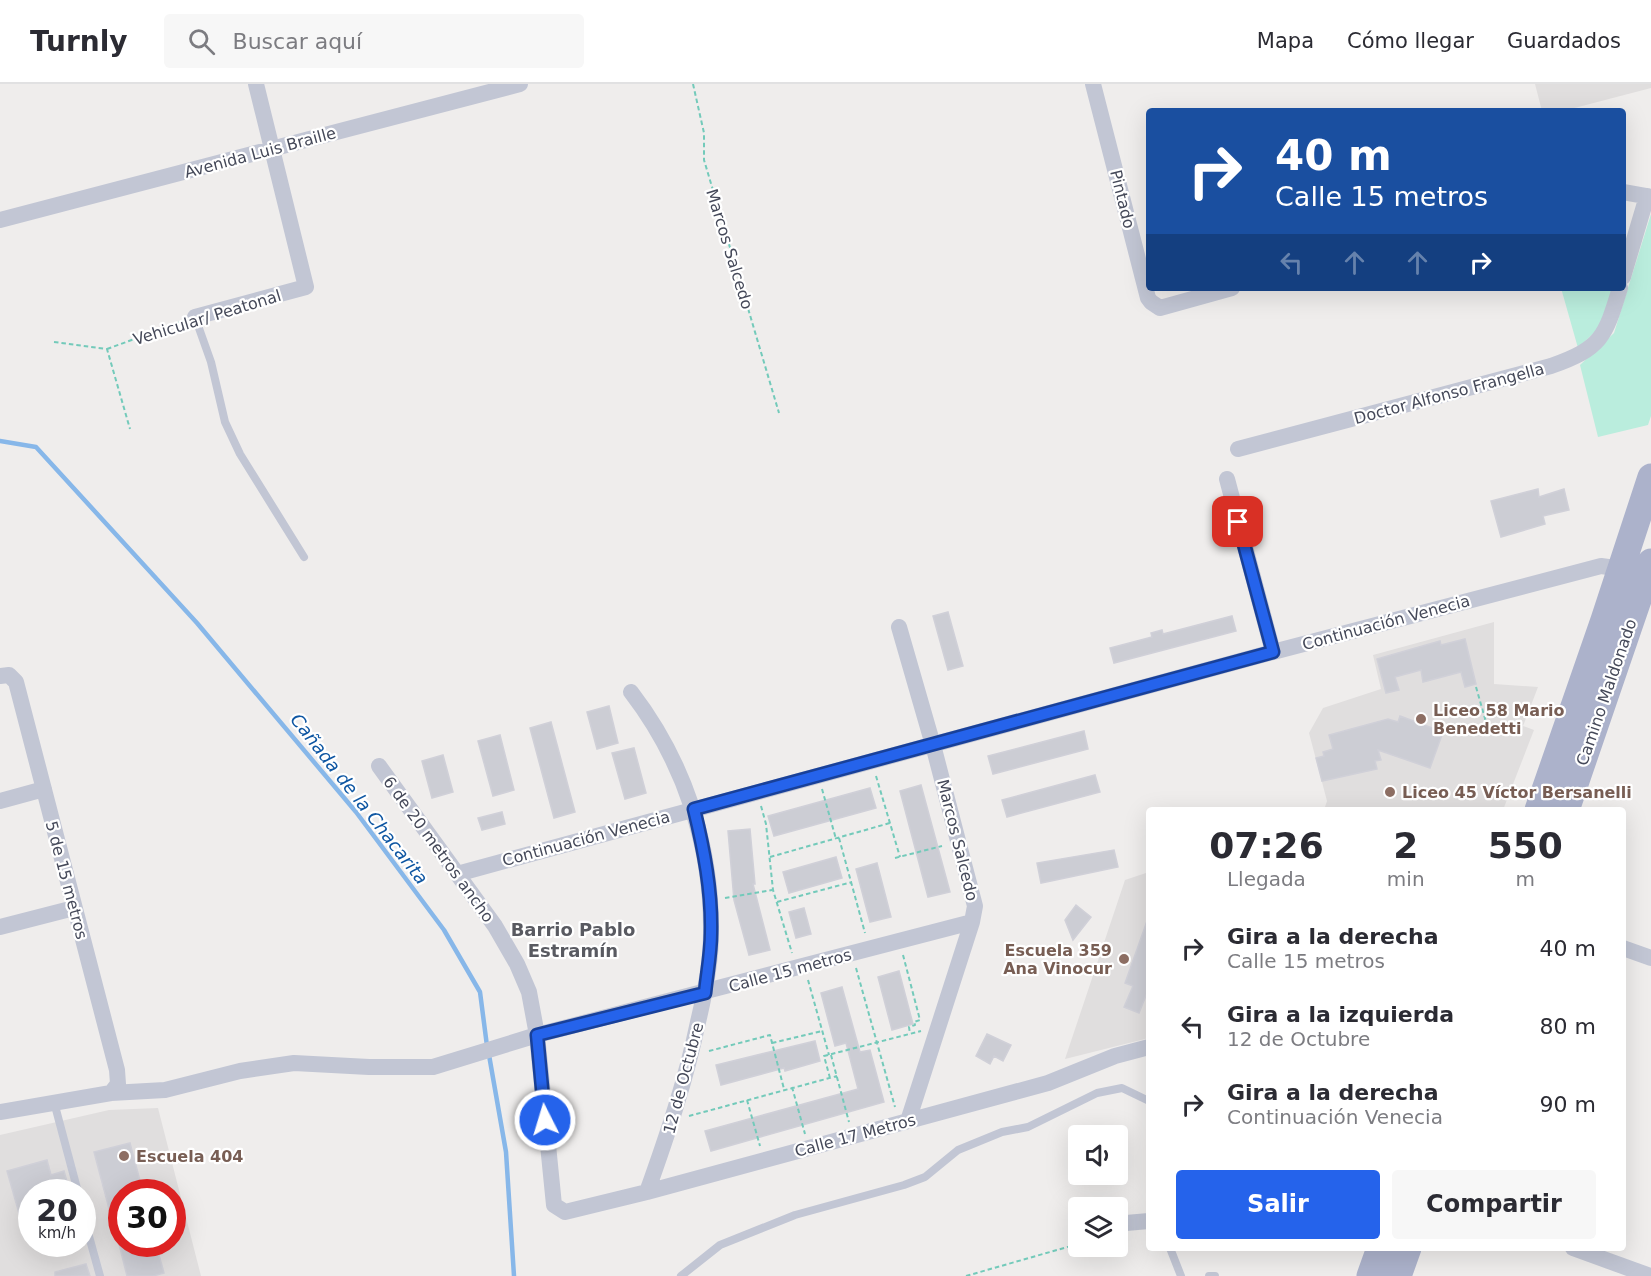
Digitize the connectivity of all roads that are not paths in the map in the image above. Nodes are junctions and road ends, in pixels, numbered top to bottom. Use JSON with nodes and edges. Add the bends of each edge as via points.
{"nodes":[{"id":1,"x":256,"y":84,"type":"edge"},
{"id":2,"x":520,"y":84,"type":"edge"},
{"id":3,"x":1093,"y":84,"type":"edge"},
{"id":4,"x":274,"y":149,"type":"junction"},
{"id":5,"x":1626,"y":193,"type":"edge"},
{"id":6,"x":1649,"y":197,"type":"edge"},
{"id":7,"x":0,"y":220,"type":"edge"},
{"id":8,"x":1626,"y":268,"type":"edge"},
{"id":9,"x":1146,"y":290,"type":"edge"},
{"id":10,"x":1146,"y":291,"type":"edge"},
{"id":11,"x":1221,"y":291,"type":"edge"},
{"id":12,"x":1619,"y":291,"type":"edge"},
{"id":13,"x":195,"y":317,"type":"joint"},
{"id":14,"x":1238,"y":450,"type":"dead end"},
{"id":15,"x":1651,"y":477,"type":"edge"},
{"id":16,"x":1227,"y":479,"type":"dead end"},
{"id":17,"x":304,"y":557,"type":"dead end"},
{"id":18,"x":1620,"y":568,"type":"junction"},
{"id":19,"x":1650,"y":571,"type":"edge"},
{"id":20,"x":898,"y":627,"type":"dead end"},
{"id":21,"x":1273,"y":652,"type":"junction"},
{"id":22,"x":6,"y":676,"type":"edge"},
{"id":23,"x":631,"y":692,"type":"dead end"},
{"id":24,"x":933,"y":745,"type":"junction"},
{"id":25,"x":379,"y":766,"type":"dead end"},
{"id":26,"x":44,"y":789,"type":"junction"},
{"id":27,"x":0,"y":801,"type":"edge"},
{"id":28,"x":1539,"y":807,"type":"edge"},
{"id":29,"x":1567,"y":807,"type":"edge"},
{"id":30,"x":694,"y":809,"type":"junction"},
{"id":31,"x":457,"y":874,"type":"junction"},
{"id":32,"x":74,"y":908,"type":"junction"},
{"id":33,"x":972,"y":922,"type":"junction"},
{"id":34,"x":0,"y":927,"type":"edge"},
{"id":35,"x":1626,"y":949,"type":"edge"},
{"id":36,"x":1651,"y":958,"type":"edge"},
{"id":37,"x":705,"y":993,"type":"junction"},
{"id":38,"x":537,"y":1035,"type":"junction"},
{"id":39,"x":1146,"y":1048,"type":"edge"},
{"id":40,"x":115,"y":1089,"type":"junction"},
{"id":41,"x":1146,"y":1100,"type":"edge"},
{"id":42,"x":54,"y":1102,"type":"junction"},
{"id":43,"x":0,"y":1112,"type":"edge"},
{"id":44,"x":904,"y":1122,"type":"junction"},
{"id":45,"x":75,"y":1179,"type":"edge"},
{"id":46,"x":647,"y":1192,"type":"junction"},
{"id":47,"x":558,"y":1209,"type":"joint"},
{"id":48,"x":1146,"y":1221,"type":"edge"},
{"id":49,"x":1128,"y":1223,"type":"edge"},
{"id":50,"x":1171,"y":1251,"type":"edge"},
{"id":51,"x":1379,"y":1251,"type":"edge"},
{"id":52,"x":1407,"y":1251,"type":"edge"},
{"id":53,"x":1582,"y":1251,"type":"edge"},
{"id":54,"x":95,"y":1257,"type":"edge"},
{"id":55,"x":100,"y":1276,"type":"edge"},
{"id":56,"x":681,"y":1276,"type":"edge"},
{"id":57,"x":1181,"y":1276,"type":"edge"},
{"id":58,"x":1209,"y":1276,"type":"edge"},
{"id":59,"x":1215,"y":1276,"type":"edge"},
{"id":60,"x":1370,"y":1276,"type":"edge"},
{"id":61,"x":1398,"y":1276,"type":"edge"},
{"id":62,"x":1650,"y":1276,"type":"edge"}],
"edges":[{"from":1,"to":4,"type":"street"},
{"from":2,"to":4,"type":"street","name":"Avenida Luis Braille"},
{"from":3,"to":9,"type":"street","name":"Pintado"},
{"from":4,"to":7,"type":"street","name":"Avenida Luis Braille"},
{"from":4,"to":13,"type":"street","name":"Vehicular/ Peatonal","via":[[306,287]]},
{"from":5,"to":6,"type":"street"},
{"from":6,"to":8,"type":"street"},
{"from":10,"to":11,"type":"street","name":"Pintado","via":[[1151,302],[1160,308]]},
{"from":12,"to":14,"type":"street","name":"Doctor Alfonso Frangella","via":[[1609,325],[1599,340],[1574,358]]},
{"from":13,"to":17,"type":"lane","via":[[211,362],[225,422],[240,454]]},
{"from":15,"to":18,"type":"main road","name":"Camino Maldonado"},
{"from":16,"to":21,"type":"street"},
{"from":18,"to":19,"type":"street","name":"Camino Maldonado"},
{"from":18,"to":21,"type":"street","name":"Continuación Venecia","via":[[1601,566]]},
{"from":18,"to":28,"type":"main road","name":"Camino Maldonado"},
{"from":19,"to":29,"type":"main road","name":"Camino Maldonado"},
{"from":20,"to":24,"type":"street","name":"Marcos Salcedo"},
{"from":21,"to":24,"type":"street","name":"Continuación Venecia"},
{"from":22,"to":26,"type":"street","name":"5 de 15 metros","via":[[16,682]]},
{"from":23,"to":30,"type":"street","name":"12 de Octubre","via":[[649,715]]},
{"from":24,"to":30,"type":"street","name":"Continuación Venecia"},
{"from":24,"to":33,"type":"street","name":"Marcos Salcedo","via":[[975,906]]},
{"from":25,"to":31,"type":"street","name":"6 de 20 metros ancho"},
{"from":26,"to":27,"type":"street"},
{"from":26,"to":32,"type":"street","name":"5 de 15 metros"},
{"from":30,"to":31,"type":"street","name":"Continuación Venecia"},
{"from":30,"to":37,"type":"street","name":"12 de Octubre","via":[[710,899]]},
{"from":31,"to":38,"type":"street","name":"6 de 20 metros ancho","via":[[517,964],[529,992]]},
{"from":32,"to":34,"type":"street"},
{"from":32,"to":40,"type":"street","name":"5 de 15 metros","via":[[117,1070]]},
{"from":33,"to":37,"type":"street","name":"Calle 15 metros"},
{"from":33,"to":44,"type":"street","name":"Marcos Salcedo"},
{"from":35,"to":36,"type":"street"},
{"from":37,"to":38,"type":"street","name":"Calle 15 metros"},
{"from":37,"to":46,"type":"street","name":"12 de Octubre","via":[[691,1055]]},
{"from":38,"to":40,"type":"street","name":"Calle 15 metros","via":[[433,1067],[294,1063],[240,1071],[165,1090]]},
{"from":38,"to":47,"type":"street","name":"6 de 20 metros ancho","via":[[554,1205]]},
{"from":39,"to":44,"type":"street","name":"Calle 17 Metros","via":[[1048,1083]]},
{"from":40,"to":42,"type":"street","name":"Calle 15 metros"},
{"from":41,"to":56,"type":"lane","via":[[1122,1088],[1097,1093],[1028,1127],[1002,1132],[958,1150],[925,1177],[795,1215],[720,1245]]},
{"from":42,"to":43,"type":"street","name":"Calle 15 metros"},
{"from":42,"to":45,"type":"lane"},
{"from":44,"to":46,"type":"street","name":"Calle 17 Metros"},
{"from":46,"to":47,"type":"street","name":"Calle 17 Metros","via":[[565,1212]]},
{"from":48,"to":49,"type":"street"},
{"from":50,"to":57,"type":"lane"},
{"from":51,"to":60,"type":"main road"},
{"from":52,"to":61,"type":"main road"},
{"from":53,"to":62,"type":"street"},
{"from":54,"to":55,"type":"lane"},
{"from":58,"to":59,"type":"lane"}]}
